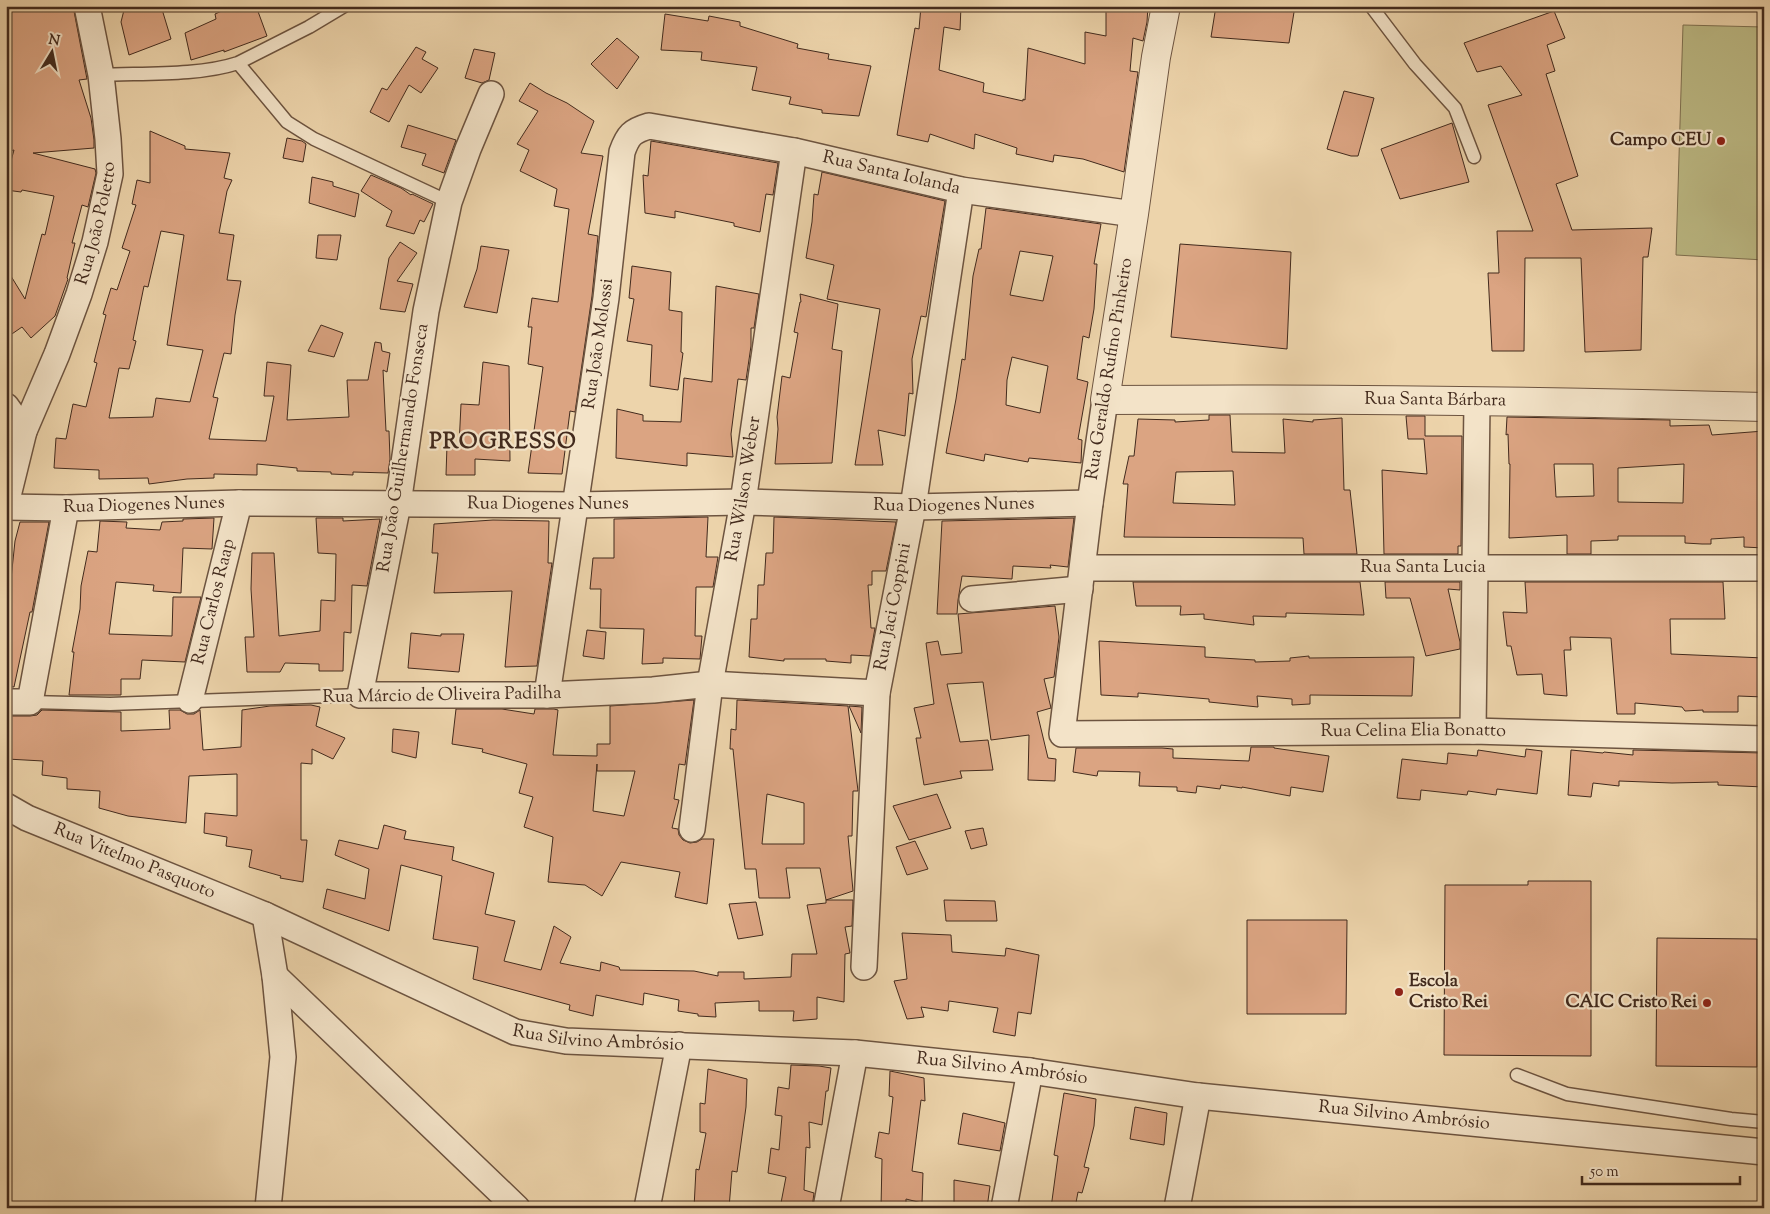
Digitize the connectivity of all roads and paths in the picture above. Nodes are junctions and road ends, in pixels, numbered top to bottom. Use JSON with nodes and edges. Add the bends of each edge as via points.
{"nodes":[{"id":1,"x":88,"y":6,"type":"edge"},
{"id":2,"x":344,"y":6,"type":"edge"},
{"id":3,"x":1166,"y":6,"type":"edge"},
{"id":4,"x":1371,"y":6,"type":"edge"},
{"id":5,"x":238,"y":64,"type":"junction"},
{"id":6,"x":101,"y":75,"type":"junction"},
{"id":7,"x":491,"y":94,"type":"dead end"},
{"id":8,"x":650,"y":126,"type":"joint"},
{"id":9,"x":794,"y":150,"type":"junction"},
{"id":10,"x":1474,"y":157,"type":"dead end"},
{"id":11,"x":961,"y":190,"type":"junction"},
{"id":12,"x":449,"y":202,"type":"junction"},
{"id":13,"x":1134,"y":214,"type":"junction"},
{"id":14,"x":1105,"y":400,"type":"junction"},
{"id":15,"x":1477,"y":402,"type":"junction"},
{"id":16,"x":6,"y":406,"type":"edge"},
{"id":17,"x":1764,"y":407,"type":"edge"},
{"id":18,"x":24,"y":431,"type":"junction"},
{"id":19,"x":743,"y":502,"type":"junction"},
{"id":20,"x":239,"y":503,"type":"junction"},
{"id":21,"x":1090,"y":503,"type":"junction"},
{"id":22,"x":398,"y":504,"type":"junction"},
{"id":23,"x":575,"y":505,"type":"junction"},
{"id":24,"x":6,"y":506,"type":"edge"},
{"id":25,"x":913,"y":507,"type":"junction"},
{"id":26,"x":66,"y":508,"type":"junction"},
{"id":27,"x":1475,"y":568,"type":"junction"},
{"id":28,"x":1764,"y":568,"type":"edge"},
{"id":29,"x":1081,"y":578,"type":"junction"},
{"id":30,"x":972,"y":599,"type":"dead end"},
{"id":31,"x":710,"y":684,"type":"junction"},
{"id":32,"x":876,"y":693,"type":"junction"},
{"id":33,"x":360,"y":695,"type":"junction"},
{"id":34,"x":547,"y":695,"type":"junction"},
{"id":35,"x":190,"y":700,"type":"junction"},
{"id":36,"x":18,"y":702,"type":"edge"},
{"id":37,"x":1473,"y":731,"type":"junction"},
{"id":38,"x":1062,"y":734,"type":"joint"},
{"id":39,"x":1764,"y":739,"type":"edge"},
{"id":40,"x":6,"y":806,"type":"edge"},
{"id":41,"x":692,"y":829,"type":"dead end"},
{"id":42,"x":265,"y":915,"type":"junction"},
{"id":43,"x":864,"y":967,"type":"dead end"},
{"id":44,"x":275,"y":976,"type":"junction"},
{"id":45,"x":679,"y":1045,"type":"junction"},
{"id":46,"x":855,"y":1053,"type":"junction"},
{"id":47,"x":1030,"y":1071,"type":"junction"},
{"id":48,"x":1517,"y":1075,"type":"dead end"},
{"id":49,"x":1198,"y":1096,"type":"junction"},
{"id":50,"x":1764,"y":1122,"type":"edge"},
{"id":51,"x":1764,"y":1152,"type":"edge"},
{"id":52,"x":268,"y":1208,"type":"edge"},
{"id":53,"x":517,"y":1208,"type":"edge"},
{"id":54,"x":647,"y":1208,"type":"edge"},
{"id":55,"x":826,"y":1208,"type":"edge"},
{"id":56,"x":1004,"y":1208,"type":"edge"},
{"id":57,"x":1177,"y":1208,"type":"edge"}],
"edges":[{"from":1,"to":6,"type":"street","name":"Rua João Poletto"},
{"from":2,"to":5,"type":"lane"},
{"from":3,"to":13,"type":"street","name":"Rua Geraldo Rufino Pinheiro"},
{"from":4,"to":10,"type":"lane","via":[[1415,64],[1456,108]]},
{"from":5,"to":6,"type":"lane","via":[[196,71]]},
{"from":5,"to":12,"type":"lane","via":[[287,122],[314,139]]},
{"from":6,"to":18,"type":"street","name":"Rua João Poletto","via":[[110,174],[79,294]]},
{"from":7,"to":12,"type":"street","name":"Rua João Guilhermando Fonseca"},
{"from":8,"to":9,"type":"street","name":"Rua Santa Iolanda"},
{"from":8,"to":23,"type":"street","name":"Rua João Molossi","via":[[636,130],[627,139],[622,152],[606,298]]},
{"from":9,"to":11,"type":"street","name":"Rua Santa Iolanda"},
{"from":9,"to":19,"type":"street","name":"Rua Wilson Weber"},
{"from":11,"to":13,"type":"street","name":"Rua Santa Iolanda"},
{"from":11,"to":25,"type":"street","name":"Rua Jaci Coppini"},
{"from":12,"to":22,"type":"street","name":"Rua João Guilhermando Fonseca","via":[[426,311]]},
{"from":13,"to":14,"type":"street","name":"Rua Geraldo Rufino Pinheiro"},
{"from":14,"to":15,"type":"street","name":"Rua Santa Bárbara"},
{"from":14,"to":21,"type":"street","name":"Rua Geraldo Rufino Pinheiro"},
{"from":15,"to":17,"type":"street","name":"Rua Santa Bárbara"},
{"from":15,"to":27,"type":"street"},
{"from":16,"to":18,"type":"street"},
{"from":18,"to":24,"type":"street","name":"Rua João Poletto"},
{"from":19,"to":23,"type":"street","name":"Rua Diogenes Nunes"},
{"from":19,"to":25,"type":"street","name":"Rua Diogenes Nunes"},
{"from":19,"to":31,"type":"street","name":"Rua Wilson Weber"},
{"from":20,"to":22,"type":"street","name":"Rua Diogenes Nunes"},
{"from":20,"to":26,"type":"street","name":"Rua Diogenes Nunes"},
{"from":20,"to":35,"type":"street","name":"Rua Carlos Raap"},
{"from":21,"to":25,"type":"street","name":"Rua Diogenes Nunes"},
{"from":21,"to":29,"type":"street","name":"Rua Geraldo Rufino Pinheiro"},
{"from":22,"to":23,"type":"street","name":"Rua Diogenes Nunes"},
{"from":22,"to":33,"type":"street","name":"Rua João Guilhermando Fonseca"},
{"from":23,"to":34,"type":"street","name":"Rua João Molossi"},
{"from":24,"to":26,"type":"street","name":"Rua Diogenes Nunes"},
{"from":25,"to":32,"type":"street","name":"Rua Jaci Coppini"},
{"from":26,"to":36,"type":"street"},
{"from":27,"to":28,"type":"street","name":"Rua Santa Lucia"},
{"from":27,"to":29,"type":"street","name":"Rua Santa Lucia"},
{"from":27,"to":37,"type":"street"},
{"from":29,"to":30,"type":"street","name":"Rua Santa Lucia"},
{"from":29,"to":38,"type":"street","name":"Rua Geraldo Rufino Pinheiro"},
{"from":31,"to":32,"type":"street","name":"Rua Márcio de Oliveira Padilha"},
{"from":31,"to":34,"type":"street","name":"Rua Márcio de Oliveira Padilha"},
{"from":31,"to":41,"type":"street","name":"Rua Wilson Weber"},
{"from":32,"to":43,"type":"street","name":"Rua Jaci Coppini"},
{"from":33,"to":34,"type":"street","name":"Rua Márcio de Oliveira Padilha"},
{"from":33,"to":35,"type":"lane","name":"Rua Márcio de Oliveira Padilha"},
{"from":35,"to":36,"type":"lane","name":"Rua Márcio de Oliveira Padilha","via":[[110,704]]},
{"from":37,"to":38,"type":"street","name":"Rua Celina Elia Bonatto"},
{"from":37,"to":39,"type":"street","name":"Rua Celina Elia Bonatto"},
{"from":40,"to":42,"type":"street","name":"Rua Vitelmo Pasquoto","via":[[27,818]]},
{"from":42,"to":44,"type":"street"},
{"from":42,"to":45,"type":"street","name":"Rua Silvino Ambrósio","via":[[516,1032],[566,1040]]},
{"from":44,"to":52,"type":"street","via":[[283,1057]]},
{"from":44,"to":53,"type":"street"},
{"from":45,"to":46,"type":"street","name":"Rua Silvino Ambrósio"},
{"from":45,"to":54,"type":"street"},
{"from":46,"to":47,"type":"street","name":"Rua Silvino Ambrósio"},
{"from":46,"to":55,"type":"street"},
{"from":47,"to":49,"type":"street","name":"Rua Silvino Ambrósio"},
{"from":47,"to":56,"type":"street"},
{"from":48,"to":50,"type":"lane","via":[[1567,1094]]},
{"from":49,"to":51,"type":"street","name":"Rua Silvino Ambrósio"},
{"from":49,"to":57,"type":"street"}]}
